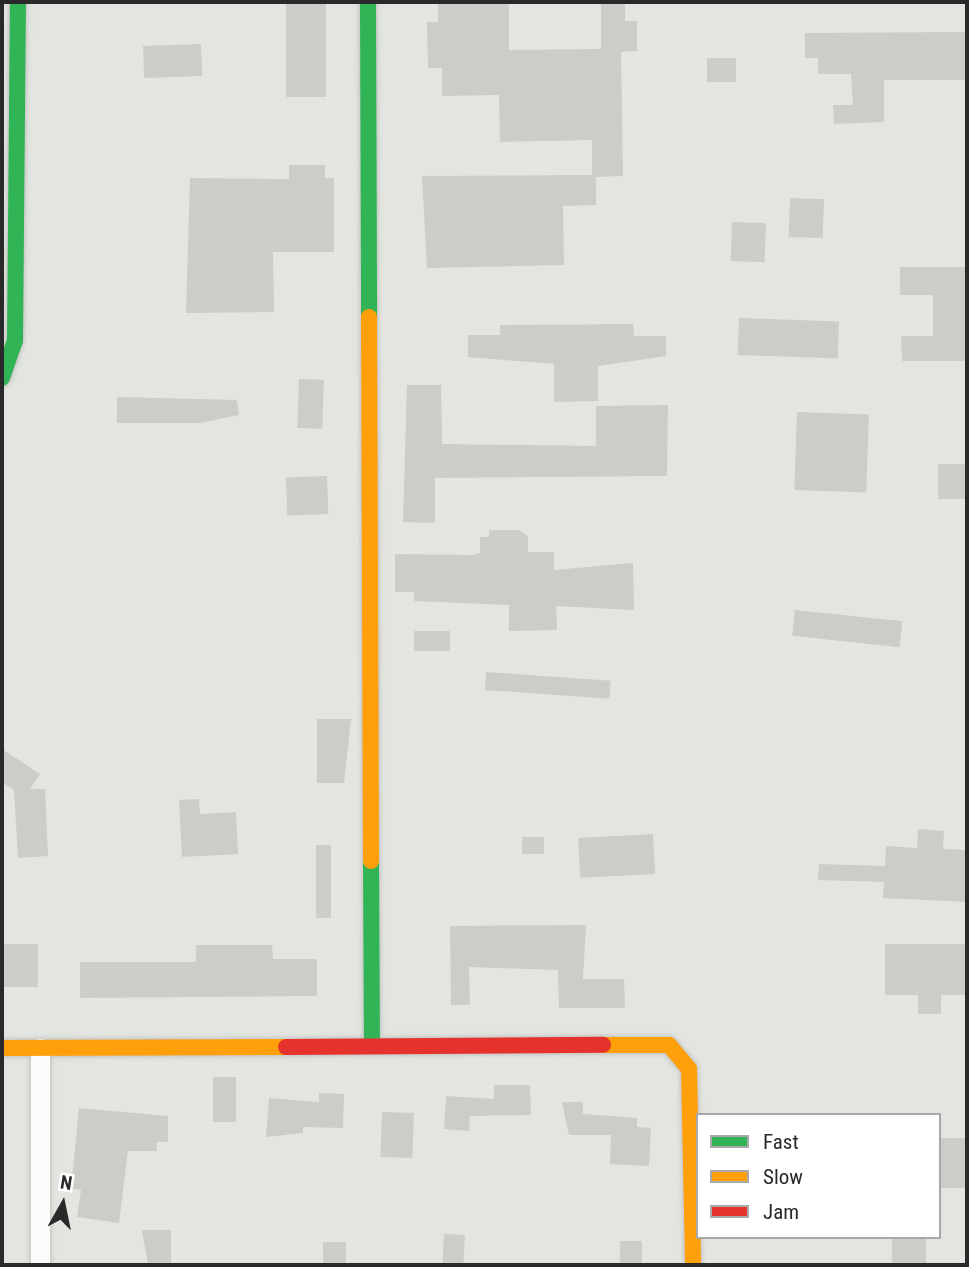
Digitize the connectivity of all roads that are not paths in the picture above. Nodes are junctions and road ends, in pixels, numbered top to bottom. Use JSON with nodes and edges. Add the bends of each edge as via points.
{"nodes":[{"id":1,"x":18,"y":2,"type":"edge"},
{"id":2,"x":368,"y":2,"type":"edge"},
{"id":3,"x":2,"y":378,"type":"edge"},
{"id":4,"x":372,"y":1045,"type":"junction"},
{"id":5,"x":2,"y":1048,"type":"edge"},
{"id":6,"x":40,"y":1048,"type":"junction"},
{"id":7,"x":40,"y":1265,"type":"edge"},
{"id":8,"x":693,"y":1265,"type":"edge"}],
"edges":[{"from":1,"to":3,"type":"street","via":[[15,341]]},
{"from":2,"to":4,"type":"street"},
{"from":4,"to":6,"type":"street"},
{"from":4,"to":8,"type":"street","via":[[669,1045],[689,1069]]},
{"from":5,"to":6,"type":"street"},
{"from":6,"to":7,"type":"street"}]}
